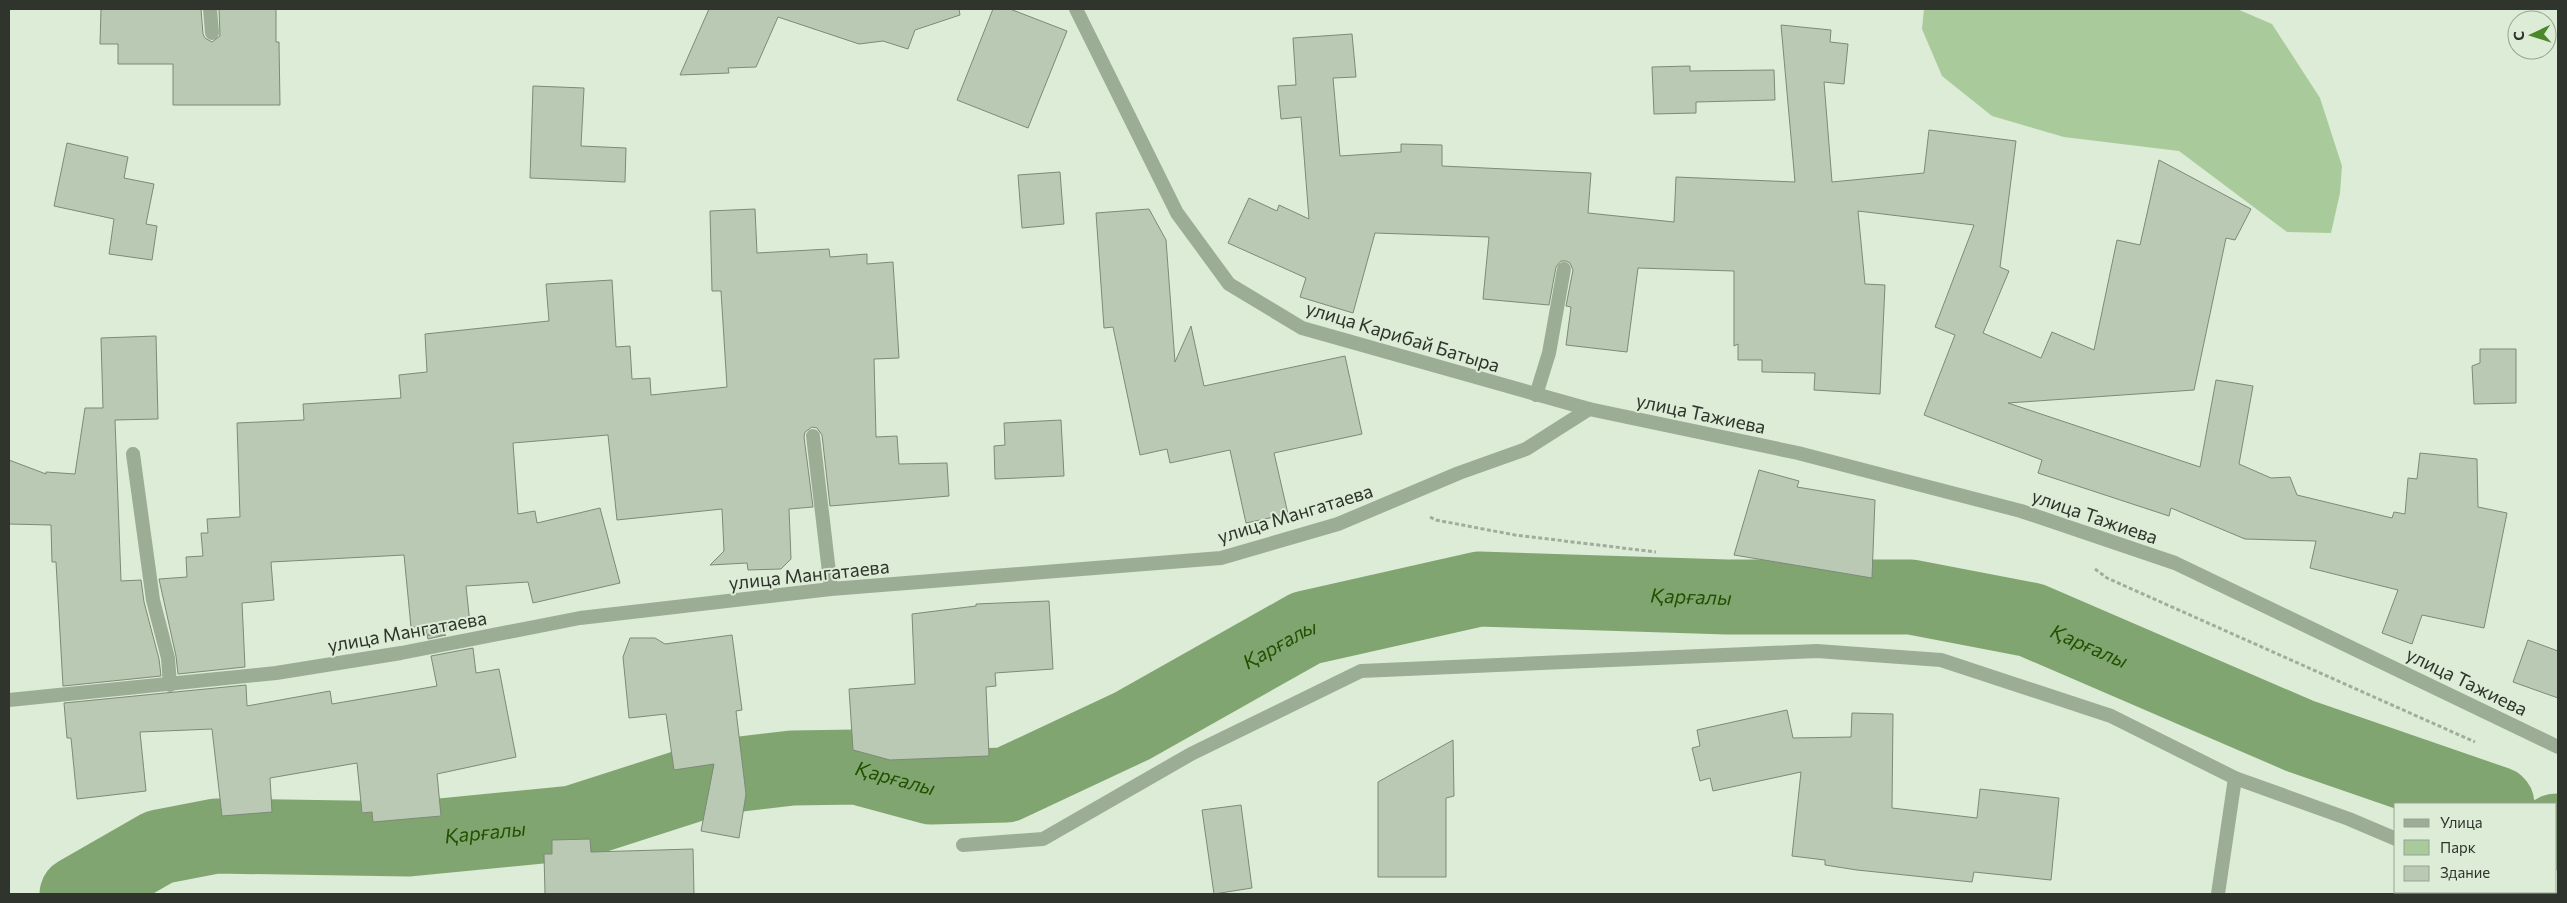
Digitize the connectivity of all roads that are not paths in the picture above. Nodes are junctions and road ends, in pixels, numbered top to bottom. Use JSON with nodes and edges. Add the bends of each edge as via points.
{"nodes":[{"id":1,"x":210,"y":9,"type":"edge"},
{"id":2,"x":1076,"y":9,"type":"edge"},
{"id":3,"x":212,"y":33,"type":"dead end"},
{"id":4,"x":1564,"y":269,"type":"dead end"},
{"id":5,"x":1536,"y":395,"type":"junction"},
{"id":6,"x":1589,"y":409,"type":"junction"},
{"id":7,"x":813,"y":436,"type":"dead end"},
{"id":8,"x":133,"y":454,"type":"dead end"},
{"id":9,"x":831,"y":590,"type":"junction"},
{"id":10,"x":170,"y":685,"type":"junction"},
{"id":11,"x":9,"y":700,"type":"edge"},
{"id":12,"x":2558,"y":747,"type":"edge"},
{"id":13,"x":2235,"y":778,"type":"junction"},
{"id":14,"x":2394,"y":838,"type":"edge"},
{"id":15,"x":962,"y":845,"type":"dead end"},
{"id":16,"x":2218,"y":894,"type":"edge"}],
"edges":[{"from":1,"to":3,"type":"street"},
{"from":2,"to":5,"type":"street","name":"улица Карибай Батыра","via":[[1177,214],[1229,284],[1302,328]]},
{"from":4,"to":5,"type":"street","via":[[1549,354]]},
{"from":5,"to":6,"type":"street","name":"улица Карибай Батыра"},
{"from":6,"to":9,"type":"street","name":"улица Мангатаева","via":[[1526,450],[1459,473],[1338,524],[1221,558]]},
{"from":6,"to":12,"type":"street","name":"улица Тажиева","via":[[1798,453],[2021,511],[2175,563]]},
{"from":7,"to":9,"type":"street"},
{"from":8,"to":10,"type":"street","via":[[152,600],[168,658]]},
{"from":9,"to":10,"type":"street","name":"улица Мангатаева","via":[[580,618],[344,662]]},
{"from":10,"to":11,"type":"street","name":"улица Мангатаева"},
{"from":13,"to":14,"type":"street"},
{"from":13,"to":15,"type":"street","via":[[2111,716],[1941,660],[1818,652],[1361,671],[1191,754],[1043,839]]},
{"from":13,"to":16,"type":"street"}]}
